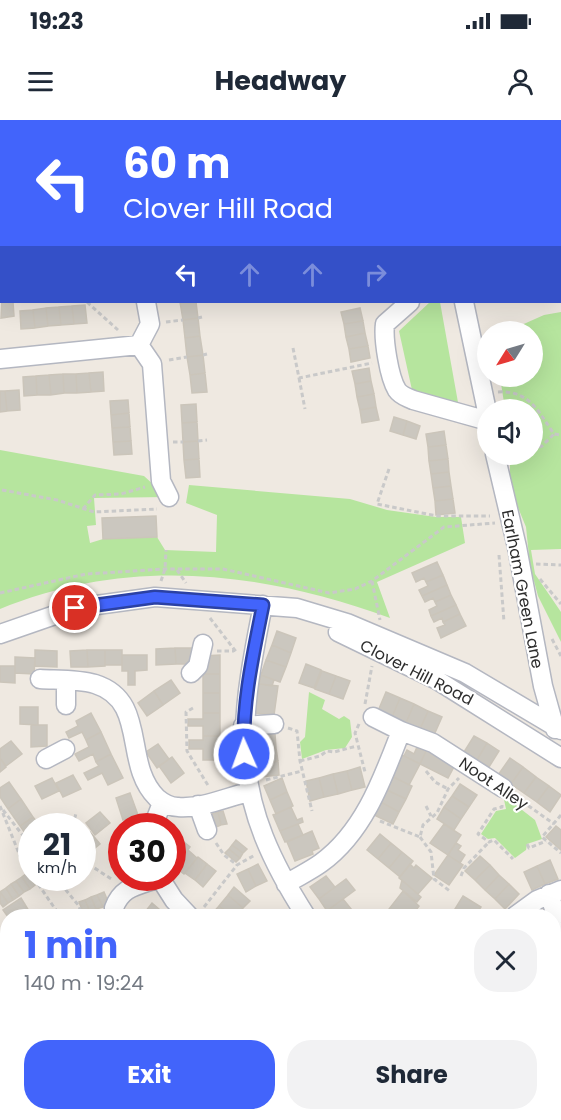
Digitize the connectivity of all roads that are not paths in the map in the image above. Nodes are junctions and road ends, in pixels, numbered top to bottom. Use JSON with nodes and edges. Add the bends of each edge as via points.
{"nodes":[{"id":1,"x":146,"y":303,"type":"edge"},
{"id":2,"x":409,"y":303,"type":"edge"},
{"id":3,"x":464,"y":303,"type":"edge"},
{"id":4,"x":139,"y":345,"type":"junction"},
{"id":5,"x":0,"y":358,"type":"edge"},
{"id":6,"x":484,"y":399,"type":"edge"},
{"id":7,"x":477,"y":418,"type":"edge"},
{"id":8,"x":497,"y":465,"type":"edge"},
{"id":9,"x":500,"y":482,"type":"junction"},
{"id":10,"x":165,"y":495,"type":"road end"},
{"id":11,"x":502,"y":549,"type":"road end"},
{"id":12,"x":263,"y":605,"type":"junction"},
{"id":13,"x":0,"y":634,"type":"edge"},
{"id":14,"x":202,"y":648,"type":"road end"},
{"id":15,"x":191,"y":674,"type":"dead end"},
{"id":16,"x":40,"y":679,"type":"dead end"},
{"id":17,"x":66,"y":681,"type":"junction"},
{"id":18,"x":66,"y":705,"type":"dead end"},
{"id":19,"x":367,"y":714,"type":"road end"},
{"id":20,"x":274,"y":724,"type":"road end"},
{"id":21,"x":243,"y":726,"type":"junction"},
{"id":22,"x":401,"y":731,"type":"junction"},
{"id":23,"x":558,"y":731,"type":"edge"},
{"id":24,"x":65,"y":749,"type":"dead end"},
{"id":25,"x":561,"y":758,"type":"edge"},
{"id":26,"x":46,"y":759,"type":"dead end"},
{"id":27,"x":248,"y":788,"type":"junction"},
{"id":28,"x":504,"y":789,"type":"road end"},
{"id":29,"x":206,"y":802,"type":"junction"},
{"id":30,"x":162,"y":803,"type":"junction"},
{"id":31,"x":158,"y":813,"type":"edge"},
{"id":32,"x":207,"y":830,"type":"road end"},
{"id":33,"x":285,"y":884,"type":"junction"},
{"id":34,"x":124,"y":891,"type":"edge"},
{"id":35,"x":168,"y":891,"type":"edge"},
{"id":36,"x":555,"y":892,"type":"edge"},
{"id":37,"x":114,"y":908,"type":"dead end"},
{"id":38,"x":190,"y":909,"type":"edge"},
{"id":39,"x":301,"y":909,"type":"edge"},
{"id":40,"x":531,"y":909,"type":"edge"},
{"id":41,"x":556,"y":909,"type":"edge"}],
"edges":[{"from":1,"to":4,"type":"street","via":[[150,324]]},
{"from":2,"to":7,"type":"street","via":[[385,324],[396,389],[403,396]]},
{"from":3,"to":6,"type":"street"},
{"from":4,"to":5,"type":"street"},
{"from":4,"to":10,"type":"street","via":[[152,364]]},
{"from":8,"to":9,"type":"street","name":"Earlham Green Lane"},
{"from":9,"to":11,"type":"street"},
{"from":9,"to":23,"type":"street","name":"Earlham Green Lane"},
{"from":12,"to":13,"type":"street","name":"Clover Hill Road","via":[[155,597],[118,600],[44,617]]},
{"from":12,"to":21,"type":"street"},
{"from":12,"to":23,"type":"street","name":"Clover Hill Road","via":[[305,610],[410,648],[465,673]]},
{"from":12,"to":25,"type":"street","name":"Clover Hill Road","via":[[338,632],[437,680]]},
{"from":14,"to":15,"type":"street","via":[[198,666]]},
{"from":16,"to":17,"type":"street"},
{"from":17,"to":18,"type":"street"},
{"from":17,"to":30,"type":"street","via":[[95,684],[114,694],[143,734],[136,760],[142,780]]},
{"from":19,"to":22,"type":"street","name":"Noot Alley"},
{"from":20,"to":21,"type":"street"},
{"from":21,"to":27,"type":"street"},
{"from":22,"to":28,"type":"street","name":"Noot Alley","via":[[433,743]]},
{"from":22,"to":33,"type":"street","via":[[380,783],[347,839],[322,862]]},
{"from":24,"to":26,"type":"street"},
{"from":27,"to":29,"type":"street"},
{"from":27,"to":33,"type":"street","via":[[267,848]]},
{"from":29,"to":30,"type":"street","via":[[176,807]]},
{"from":29,"to":32,"type":"street"},
{"from":30,"to":31,"type":"street"},
{"from":33,"to":39,"type":"street"},
{"from":34,"to":37,"type":"street"},
{"from":35,"to":38,"type":"street","via":[[174,900]]},
{"from":36,"to":40,"type":"street"},
{"from":36,"to":41,"type":"street"}]}
